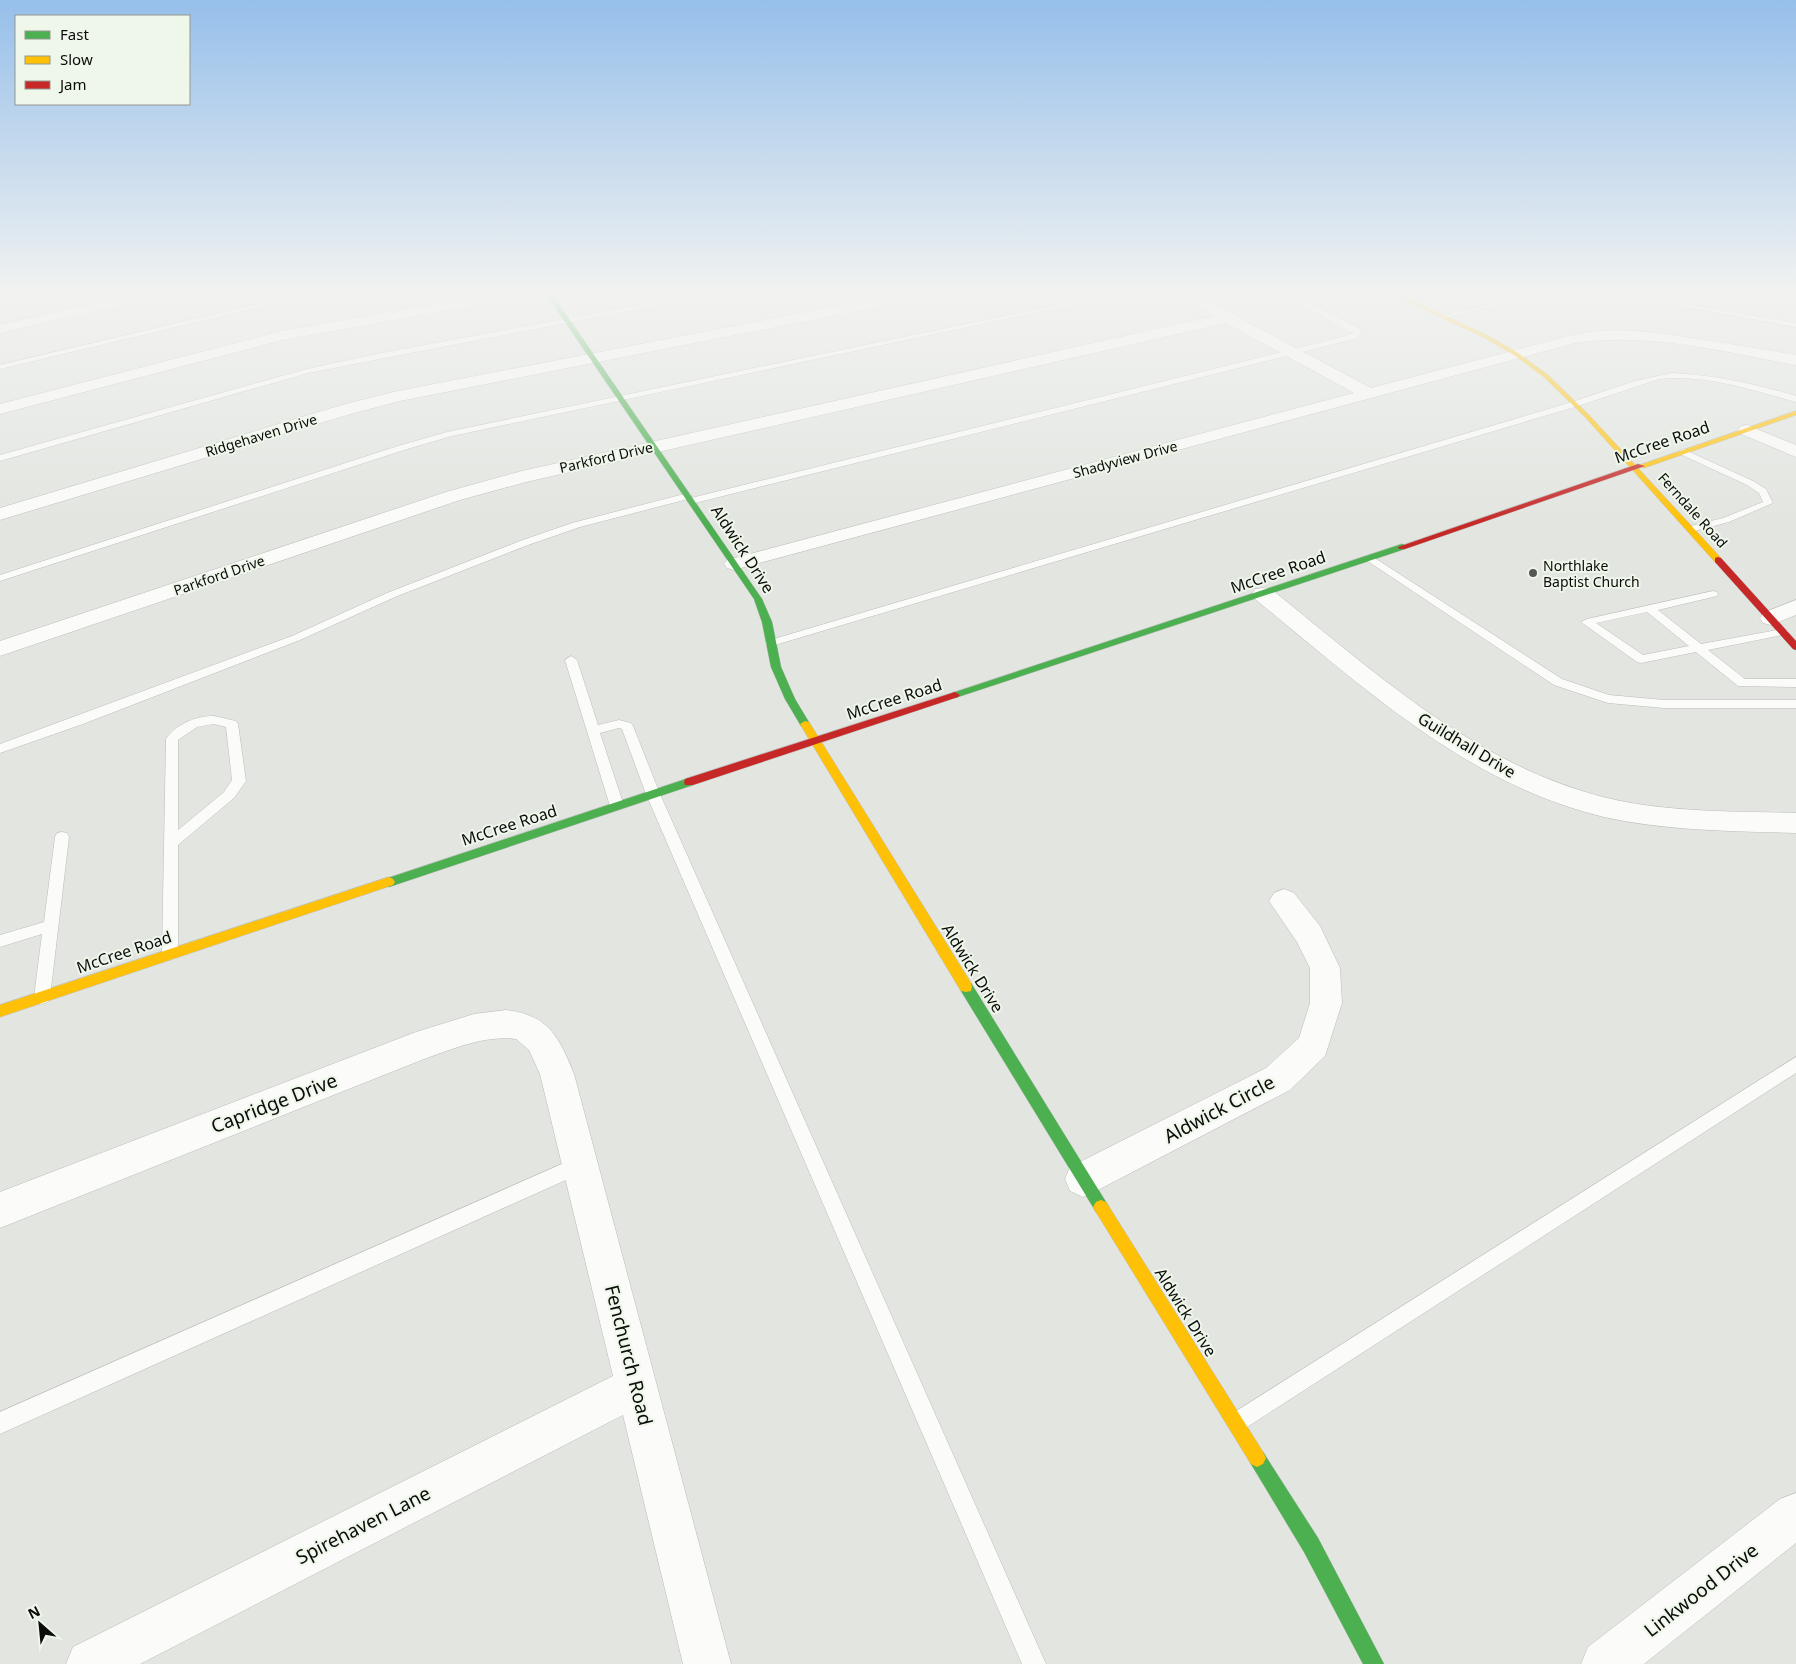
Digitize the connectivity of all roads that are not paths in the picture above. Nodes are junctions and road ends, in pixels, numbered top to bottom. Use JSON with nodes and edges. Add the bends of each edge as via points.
{"nodes":[{"id":1,"x":156,"y":369,"type":"edge"},
{"id":2,"x":317,"y":369,"type":"edge"},
{"id":3,"x":537,"y":369,"type":"edge"},
{"id":4,"x":599,"y":369,"type":"edge"},
{"id":5,"x":765,"y":369,"type":"edge"},
{"id":6,"x":1001,"y":369,"type":"edge"},
{"id":7,"x":1227,"y":369,"type":"edge"},
{"id":8,"x":1321,"y":369,"type":"edge"},
{"id":9,"x":1462,"y":369,"type":"edge"},
{"id":10,"x":1536,"y":369,"type":"edge"},
{"id":11,"x":1369,"y":394,"type":"junction"},
{"id":12,"x":620,"y":399,"type":"junction"},
{"id":13,"x":1796,"y":399,"type":"edge"},
{"id":14,"x":1575,"y":404,"type":"junction"},
{"id":15,"x":0,"y":409,"type":"edge"},
{"id":16,"x":1796,"y":413,"type":"edge"},
{"id":17,"x":1747,"y":430,"type":"junction"},
{"id":18,"x":654,"y":446,"type":"junction"},
{"id":19,"x":1683,"y":452,"type":"junction"},
{"id":20,"x":1796,"y":452,"type":"edge"},
{"id":21,"x":0,"y":458,"type":"edge"},
{"id":22,"x":1635,"y":468,"type":"junction"},
{"id":23,"x":690,"y":499,"type":"junction"},
{"id":24,"x":0,"y":514,"type":"edge"},
{"id":25,"x":1691,"y":530,"type":"junction"},
{"id":26,"x":1370,"y":558,"type":"junction"},
{"id":27,"x":734,"y":564,"type":"junction"},
{"id":28,"x":0,"y":578,"type":"edge"},
{"id":29,"x":1263,"y":594,"type":"junction"},
{"id":30,"x":1713,"y":594,"type":"dead end"},
{"id":31,"x":1796,"y":607,"type":"edge"},
{"id":32,"x":1649,"y":608,"type":"junction"},
{"id":33,"x":1777,"y":625,"type":"junction"},
{"id":34,"x":771,"y":643,"type":"junction"},
{"id":35,"x":1796,"y":647,"type":"edge"},
{"id":36,"x":1700,"y":648,"type":"junction"},
{"id":37,"x":0,"y":649,"type":"edge"},
{"id":38,"x":571,"y":660,"type":"dead end"},
{"id":39,"x":1796,"y":683,"type":"edge"},
{"id":40,"x":1796,"y":704,"type":"edge"},
{"id":41,"x":593,"y":730,"type":"junction"},
{"id":42,"x":815,"y":742,"type":"junction"},
{"id":43,"x":0,"y":749,"type":"edge"},
{"id":44,"x":652,"y":794,"type":"junction"},
{"id":45,"x":617,"y":806,"type":"junction"},
{"id":46,"x":1796,"y":823,"type":"edge"},
{"id":47,"x":62,"y":837,"type":"dead end"},
{"id":48,"x":170,"y":844,"type":"junction"},
{"id":49,"x":1284,"y":901,"type":"dead end"},
{"id":50,"x":50,"y":926,"type":"junction"},
{"id":51,"x":0,"y":941,"type":"edge"},
{"id":52,"x":170,"y":954,"type":"junction"},
{"id":53,"x":42,"y":997,"type":"junction"},
{"id":54,"x":0,"y":1011,"type":"edge"},
{"id":55,"x":546,"y":1048,"type":"joint"},
{"id":56,"x":1796,"y":1064,"type":"edge"},
{"id":57,"x":580,"y":1165,"type":"junction"},
{"id":58,"x":1083,"y":1179,"type":"junction"},
{"id":59,"x":0,"y":1210,"type":"edge"},
{"id":60,"x":636,"y":1386,"type":"junction"},
{"id":61,"x":0,"y":1423,"type":"edge"},
{"id":62,"x":1236,"y":1423,"type":"junction"},
{"id":63,"x":1796,"y":1515,"type":"edge"},
{"id":64,"x":90,"y":1664,"type":"edge"},
{"id":65,"x":707,"y":1664,"type":"edge"},
{"id":66,"x":1034,"y":1664,"type":"edge"},
{"id":67,"x":1374,"y":1664,"type":"edge"},
{"id":68,"x":1605,"y":1664,"type":"edge"}],
"edges":[{"from":1,"to":15,"type":"street"},
{"from":2,"to":21,"type":"lane"},
{"from":3,"to":24,"type":"street","name":"Ridgehaven Drive","via":[[348,409]]},
{"from":4,"to":12,"type":"street","name":"Aldwick Drive"},
{"from":5,"to":12,"type":"lane"},
{"from":6,"to":18,"type":"street","name":"Parkford Drive"},
{"from":7,"to":23,"type":"lane"},
{"from":8,"to":11,"type":"street"},
{"from":9,"to":11,"type":"street","name":"Shadyview Drive"},
{"from":10,"to":14,"type":"street","name":"Ferndale Road"},
{"from":11,"to":27,"type":"street","name":"Shadyview Drive"},
{"from":12,"to":18,"type":"street","name":"Aldwick Drive"},
{"from":12,"to":28,"type":"lane","via":[[450,434],[401,448]]},
{"from":13,"to":14,"type":"lane","via":[[1778,392],[1675,375],[1660,376]]},
{"from":14,"to":22,"type":"street","name":"Ferndale Road"},
{"from":14,"to":34,"type":"lane"},
{"from":16,"to":17,"type":"street","name":"McCree Road"},
{"from":17,"to":19,"type":"street","name":"McCree Road"},
{"from":17,"to":20,"type":"street"},
{"from":18,"to":23,"type":"street","name":"Aldwick Drive"},
{"from":18,"to":37,"type":"street","name":"Parkford Drive","via":[[452,496]]},
{"from":19,"to":22,"type":"street","name":"McCree Road"},
{"from":19,"to":25,"type":"lane","via":[[1750,483],[1763,491],[1768,503]]},
{"from":22,"to":25,"type":"street","name":"Ferndale Road"},
{"from":22,"to":26,"type":"street","name":"McCree Road"},
{"from":23,"to":27,"type":"street","name":"Aldwick Drive"},
{"from":23,"to":43,"type":"lane","via":[[576,525],[524,543],[391,595],[296,638]]},
{"from":25,"to":33,"type":"street","name":"Ferndale Road"},
{"from":26,"to":29,"type":"street","name":"McCree Road"},
{"from":26,"to":40,"type":"lane","via":[[1543,672],[1608,699],[1664,704]]},
{"from":27,"to":34,"type":"street","name":"Aldwick Drive","via":[[758,599]]},
{"from":29,"to":42,"type":"street","name":"McCree Road"},
{"from":29,"to":46,"type":"street","name":"Guildhall Drive","via":[[1415,714],[1473,753],[1521,778],[1578,800],[1648,815]]},
{"from":30,"to":32,"type":"lane"},
{"from":31,"to":33,"type":"street"},
{"from":32,"to":36,"type":"lane"},
{"from":32,"to":36,"type":"lane","via":[[1587,622],[1641,659]]},
{"from":33,"to":35,"type":"street","name":"Ferndale Road"},
{"from":33,"to":36,"type":"lane"},
{"from":34,"to":42,"type":"street","name":"Aldwick Drive","via":[[776,667],[790,699]]},
{"from":36,"to":39,"type":"lane","via":[[1742,683]]},
{"from":38,"to":41,"type":"lane"},
{"from":41,"to":44,"type":"lane","via":[[619,724],[626,726]]},
{"from":41,"to":45,"type":"lane"},
{"from":42,"to":44,"type":"street","name":"McCree Road"},
{"from":42,"to":58,"type":"street","name":"Aldwick Drive"},
{"from":44,"to":45,"type":"street","name":"McCree Road"},
{"from":44,"to":66,"type":"lane"},
{"from":45,"to":52,"type":"street","name":"McCree Road"},
{"from":47,"to":50,"type":"lane"},
{"from":48,"to":48,"type":"lane","via":[[172,739],[198,722],[214,718],[232,724],[240,781],[229,795]]},
{"from":48,"to":52,"type":"lane"},
{"from":49,"to":58,"type":"street","name":"Aldwick Circle","via":[[1309,935],[1324,968],[1326,1003],[1313,1046],[1278,1079]]},
{"from":50,"to":51,"type":"lane"},
{"from":50,"to":53,"type":"lane"},
{"from":52,"to":53,"type":"street","name":"McCree Road"},
{"from":53,"to":54,"type":"street","name":"McCree Road"},
{"from":55,"to":57,"type":"street","name":"Fenchurch Road","via":[[557,1074]]},
{"from":55,"to":59,"type":"street","name":"Capridge Drive","via":[[530,1030],[507,1023],[474,1028],[416,1047]]},
{"from":56,"to":62,"type":"lane"},
{"from":57,"to":60,"type":"street","name":"Fenchurch Road"},
{"from":57,"to":61,"type":"lane"},
{"from":58,"to":62,"type":"street","name":"Aldwick Drive"},
{"from":60,"to":64,"type":"street","name":"Spirehaven Lane"},
{"from":60,"to":65,"type":"street","name":"Fenchurch Road"},
{"from":62,"to":67,"type":"street","name":"Aldwick Drive","via":[[1311,1545]]},
{"from":63,"to":68,"type":"street","name":"Linkwood Drive"}]}
